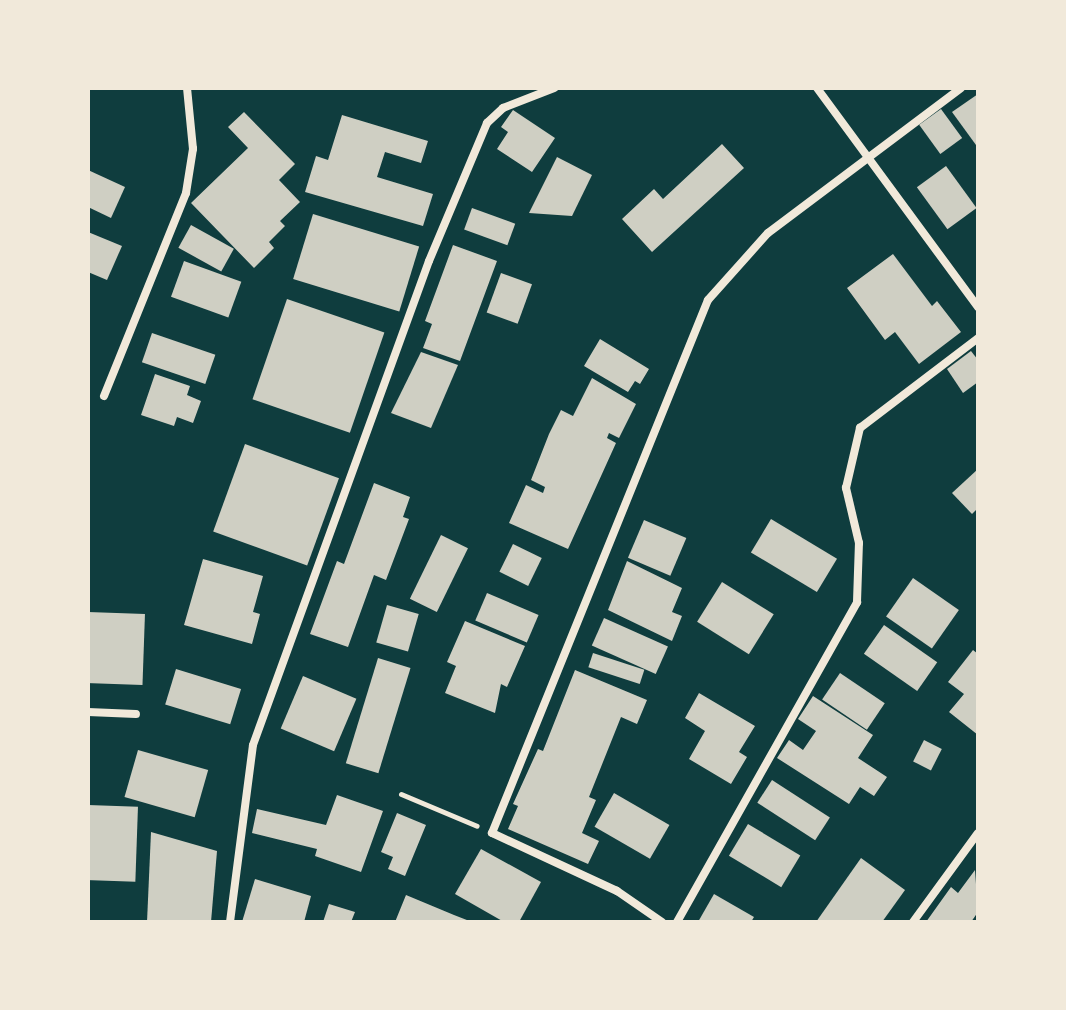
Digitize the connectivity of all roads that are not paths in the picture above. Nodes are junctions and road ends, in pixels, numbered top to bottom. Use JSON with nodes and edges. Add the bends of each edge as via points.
{"nodes":[{"id":1,"x":187,"y":88,"type":"edge"},
{"id":2,"x":554,"y":88,"type":"edge"},
{"id":3,"x":817,"y":88,"type":"edge"},
{"id":4,"x":961,"y":88,"type":"edge"},
{"id":5,"x":868,"y":158,"type":"junction"},
{"id":6,"x":978,"y":307,"type":"edge"},
{"id":7,"x":978,"y":338,"type":"edge"},
{"id":8,"x":104,"y":396,"type":"dead end"},
{"id":9,"x":88,"y":712,"type":"edge"},
{"id":10,"x":136,"y":714,"type":"dead end"},
{"id":11,"x":978,"y":833,"type":"edge"},
{"id":12,"x":230,"y":922,"type":"edge"},
{"id":13,"x":662,"y":922,"type":"edge"},
{"id":14,"x":677,"y":922,"type":"edge"},
{"id":15,"x":913,"y":922,"type":"edge"}],
"edges":[{"from":1,"to":8,"type":"street","via":[[193,149],[186,193]]},
{"from":2,"to":12,"type":"street","via":[[503,108],[487,123],[429,261],[253,745]]},
{"from":3,"to":5,"type":"street"},
{"from":4,"to":5,"type":"street"},
{"from":5,"to":6,"type":"street"},
{"from":5,"to":13,"type":"street","via":[[751,248],[708,300],[492,833],[617,891]]},
{"from":7,"to":14,"type":"street","via":[[860,428],[846,488],[859,543],[857,602]]},
{"from":9,"to":10,"type":"street"},
{"from":11,"to":15,"type":"street"}]}
